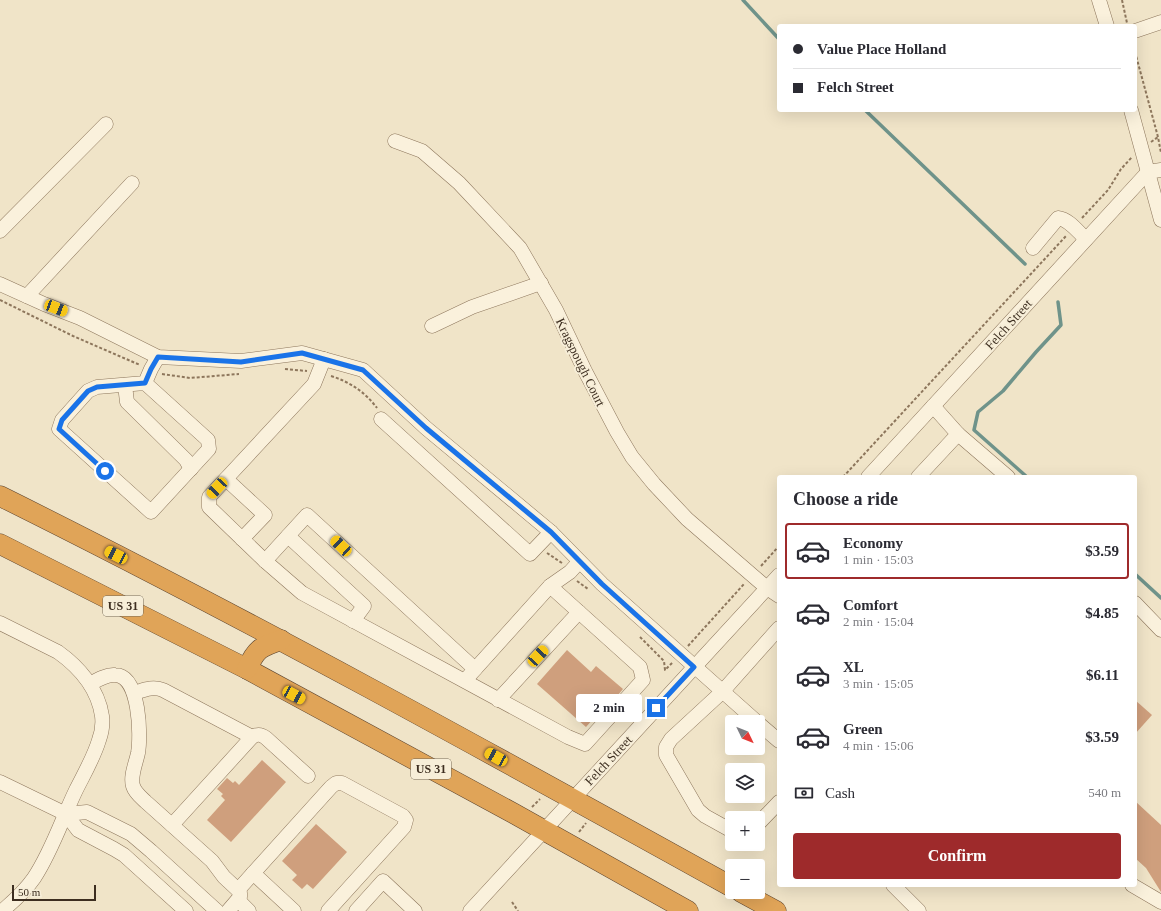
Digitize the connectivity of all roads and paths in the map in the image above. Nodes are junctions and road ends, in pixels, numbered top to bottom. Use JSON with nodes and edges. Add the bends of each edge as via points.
{"nodes":[{"id":1,"x":1100,"y":0,"type":"edge"},
{"id":2,"x":1122,"y":0,"type":"edge"},
{"id":3,"x":1161,"y":22,"type":"edge"},
{"id":4,"x":1106,"y":24,"type":"edge"},
{"id":5,"x":1128,"y":24,"type":"edge"},
{"id":6,"x":1137,"y":30,"type":"edge"},
{"id":7,"x":1137,"y":59,"type":"edge"},
{"id":8,"x":1132,"y":112,"type":"edge"},
{"id":9,"x":106,"y":124,"type":"dead end"},
{"id":10,"x":1158,"y":137,"type":"junction"},
{"id":11,"x":395,"y":141,"type":"dead end"},
{"id":12,"x":1142,"y":149,"type":"junction"},
{"id":13,"x":1161,"y":153,"type":"edge"},
{"id":14,"x":1155,"y":171,"type":"edge"},
{"id":15,"x":132,"y":183,"type":"dead end"},
{"id":16,"x":1161,"y":220,"type":"edge"},
{"id":17,"x":1073,"y":228,"type":"junction"},
{"id":18,"x":0,"y":231,"type":"edge"},
{"id":19,"x":1086,"y":239,"type":"junction"},
{"id":20,"x":1033,"y":248,"type":"dead end"},
{"id":21,"x":541,"y":283,"type":"junction"},
{"id":22,"x":0,"y":284,"type":"edge"},
{"id":23,"x":27,"y":296,"type":"junction"},
{"id":24,"x":0,"y":300,"type":"edge"},
{"id":25,"x":432,"y":326,"type":"dead end"},
{"id":26,"x":158,"y":357,"type":"junction"},
{"id":27,"x":324,"y":359,"type":"junction"},
{"id":28,"x":151,"y":369,"type":"junction"},
{"id":29,"x":283,"y":369,"type":"dead end"},
{"id":30,"x":319,"y":373,"type":"junction"},
{"id":31,"x":242,"y":374,"type":"dead end"},
{"id":32,"x":145,"y":383,"type":"junction"},
{"id":33,"x":125,"y":385,"type":"junction"},
{"id":34,"x":933,"y":406,"type":"junction"},
{"id":35,"x":380,"y":415,"type":"joint"},
{"id":36,"x":958,"y":434,"type":"junction"},
{"id":37,"x":191,"y":469,"type":"junction"},
{"id":38,"x":846,"y":475,"type":"edge"},
{"id":39,"x":870,"y":475,"type":"edge"},
{"id":40,"x":920,"y":475,"type":"edge"},
{"id":41,"x":1006,"y":475,"type":"edge"},
{"id":42,"x":226,"y":479,"type":"junction"},
{"id":43,"x":0,"y":496,"type":"edge"},
{"id":44,"x":551,"y":532,"type":"junction"},
{"id":45,"x":288,"y":536,"type":"junction"},
{"id":46,"x":242,"y":539,"type":"junction"},
{"id":47,"x":0,"y":544,"type":"edge"},
{"id":48,"x":537,"y":546,"type":"junction"},
{"id":49,"x":777,"y":548,"type":"edge"},
{"id":50,"x":266,"y":561,"type":"junction"},
{"id":51,"x":574,"y":567,"type":"junction"},
{"id":52,"x":752,"y":576,"type":"junction"},
{"id":53,"x":777,"y":577,"type":"edge"},
{"id":54,"x":550,"y":586,"type":"junction"},
{"id":55,"x":766,"y":588,"type":"junction"},
{"id":56,"x":591,"y":591,"type":"dead end"},
{"id":57,"x":777,"y":595,"type":"edge"},
{"id":58,"x":1137,"y":605,"type":"edge"},
{"id":59,"x":578,"y":612,"type":"junction"},
{"id":60,"x":353,"y":622,"type":"junction"},
{"id":61,"x":0,"y":623,"type":"edge"},
{"id":62,"x":777,"y":630,"type":"edge"},
{"id":63,"x":1161,"y":630,"type":"edge"},
{"id":64,"x":636,"y":633,"type":"dead end"},
{"id":65,"x":281,"y":640,"type":"junction"},
{"id":66,"x":680,"y":655,"type":"junction"},
{"id":67,"x":694,"y":667,"type":"junction"},
{"id":68,"x":247,"y":669,"type":"junction"},
{"id":69,"x":475,"y":669,"type":"junction"},
{"id":70,"x":464,"y":682,"type":"junction"},
{"id":71,"x":90,"y":684,"type":"junction"},
{"id":72,"x":722,"y":692,"type":"junction"},
{"id":73,"x":134,"y":693,"type":"junction"},
{"id":74,"x":498,"y":700,"type":"junction"},
{"id":75,"x":750,"y":715,"type":"edge"},
{"id":76,"x":765,"y":728,"type":"edge"},
{"id":77,"x":252,"y":737,"type":"junction"},
{"id":78,"x":777,"y":739,"type":"edge"},
{"id":79,"x":308,"y":776,"type":"dead end"},
{"id":80,"x":0,"y":782,"type":"edge"},
{"id":81,"x":541,"y":798,"type":"dead end"},
{"id":82,"x":573,"y":799,"type":"junction"},
{"id":83,"x":777,"y":804,"type":"edge"},
{"id":84,"x":532,"y":807,"type":"dead end"},
{"id":85,"x":66,"y":814,"type":"junction"},
{"id":86,"x":765,"y":817,"type":"edge"},
{"id":87,"x":586,"y":822,"type":"dead end"},
{"id":88,"x":172,"y":825,"type":"junction"},
{"id":89,"x":725,"y":827,"type":"edge"},
{"id":90,"x":544,"y":831,"type":"junction"},
{"id":91,"x":578,"y":833,"type":"dead end"},
{"id":92,"x":253,"y":873,"type":"junction"},
{"id":93,"x":725,"y":883,"type":"edge"},
{"id":94,"x":895,"y":887,"type":"edge"},
{"id":95,"x":1135,"y":887,"type":"edge"},
{"id":96,"x":238,"y":895,"type":"junction"},
{"id":97,"x":754,"y":899,"type":"edge"},
{"id":98,"x":512,"y":902,"type":"dead end"},
{"id":99,"x":1161,"y":902,"type":"edge"},
{"id":100,"x":2,"y":911,"type":"edge"},
{"id":101,"x":186,"y":911,"type":"edge"},
{"id":102,"x":217,"y":911,"type":"edge"},
{"id":103,"x":228,"y":911,"type":"edge"},
{"id":104,"x":249,"y":911,"type":"edge"},
{"id":105,"x":294,"y":911,"type":"edge"},
{"id":106,"x":328,"y":911,"type":"edge"},
{"id":107,"x":356,"y":911,"type":"edge"},
{"id":108,"x":415,"y":911,"type":"edge"},
{"id":109,"x":470,"y":911,"type":"edge"},
{"id":110,"x":518,"y":911,"type":"edge"},
{"id":111,"x":688,"y":911,"type":"edge"},
{"id":112,"x":776,"y":911,"type":"edge"},
{"id":113,"x":919,"y":911,"type":"edge"}],
"edges":[{"from":1,"to":4,"type":"street"},
{"from":2,"to":5,"type":"path"},
{"from":3,"to":6,"type":"street"},
{"from":7,"to":10,"type":"path"},
{"from":8,"to":12,"type":"street"},
{"from":9,"to":18,"type":"street"},
{"from":10,"to":12,"type":"path"},
{"from":10,"to":13,"type":"path"},
{"from":11,"to":21,"type":"street","name":"Kragspough Court","via":[[422,151],[459,183],[520,248]]},
{"from":12,"to":14,"type":"street"},
{"from":12,"to":17,"type":"path","via":[[1128,159],[1108,190]]},
{"from":14,"to":16,"type":"street"},
{"from":14,"to":19,"type":"street","name":"Felch Street"},
{"from":15,"to":23,"type":"street"},
{"from":17,"to":19,"type":"street"},
{"from":17,"to":20,"type":"street","via":[[1067,221],[1058,218]]},
{"from":17,"to":38,"type":"path"},
{"from":19,"to":34,"type":"street","name":"Felch Street"},
{"from":21,"to":25,"type":"street","via":[[472,307]]},
{"from":21,"to":52,"type":"street","name":"Kragspough Court","via":[[613,425],[632,457],[687,519]]},
{"from":22,"to":23,"type":"street"},
{"from":23,"to":26,"type":"street","via":[[80,318]]},
{"from":24,"to":28,"type":"path","via":[[73,336]]},
{"from":26,"to":27,"type":"street","via":[[241,362],[302,353]]},
{"from":26,"to":28,"type":"street"},
{"from":27,"to":30,"type":"street"},
{"from":27,"to":44,"type":"street","via":[[363,370],[426,428]]},
{"from":28,"to":31,"type":"path","via":[[165,375],[190,378]]},
{"from":28,"to":32,"type":"street"},
{"from":29,"to":30,"type":"path"},
{"from":30,"to":35,"type":"path","via":[[354,386],[369,397]]},
{"from":30,"to":42,"type":"street","via":[[314,384]]},
{"from":32,"to":33,"type":"street"},
{"from":32,"to":37,"type":"street","via":[[208,440],[209,449]]},
{"from":33,"to":37,"type":"street","via":[[127,402],[186,460]]},
{"from":33,"to":37,"type":"street","via":[[97,387],[88,391],[62,420],[59,429],[151,512]]},
{"from":34,"to":36,"type":"street"},
{"from":34,"to":39,"type":"street","name":"Felch Street"},
{"from":35,"to":48,"type":"street","via":[[530,554]]},
{"from":36,"to":40,"type":"street"},
{"from":36,"to":41,"type":"street"},
{"from":42,"to":46,"type":"street","via":[[209,497],[209,507]]},
{"from":42,"to":46,"type":"street","via":[[265,515]]},
{"from":43,"to":65,"type":"highway"},
{"from":44,"to":48,"type":"street"},
{"from":44,"to":51,"type":"street"},
{"from":45,"to":50,"type":"street"},
{"from":45,"to":60,"type":"street","via":[[364,606]]},
{"from":45,"to":69,"type":"street","via":[[307,515]]},
{"from":46,"to":50,"type":"street"},
{"from":47,"to":68,"type":"highway","number":"US 31"},
{"from":48,"to":51,"type":"path","via":[[564,564]]},
{"from":49,"to":52,"type":"path"},
{"from":50,"to":60,"type":"street","via":[[302,593]]},
{"from":51,"to":54,"type":"street"},
{"from":51,"to":56,"type":"path","via":[[573,578]]},
{"from":51,"to":66,"type":"street"},
{"from":52,"to":55,"type":"street","name":"Kragspough Court"},
{"from":52,"to":66,"type":"path"},
{"from":53,"to":55,"type":"street","name":"Felch Street"},
{"from":54,"to":59,"type":"street"},
{"from":54,"to":69,"type":"street"},
{"from":55,"to":57,"type":"street","name":"Kragspough Court"},
{"from":55,"to":67,"type":"street","name":"Felch Street"},
{"from":58,"to":63,"type":"street"},
{"from":59,"to":74,"type":"street"},
{"from":59,"to":74,"type":"street","via":[[640,667],[643,680],[585,744]]},
{"from":60,"to":70,"type":"street"},
{"from":61,"to":71,"type":"street","via":[[58,652],[74,664]]},
{"from":62,"to":72,"type":"street"},
{"from":64,"to":66,"type":"path","via":[[664,661],[665,670]]},
{"from":65,"to":68,"type":"highway","via":[[258,650]]},
{"from":65,"to":82,"type":"highway"},
{"from":66,"to":67,"type":"street"},
{"from":67,"to":72,"type":"street"},
{"from":67,"to":82,"type":"street","name":"Felch Street"},
{"from":68,"to":90,"type":"highway","number":"US 31"},
{"from":69,"to":70,"type":"street"},
{"from":70,"to":74,"type":"street"},
{"from":71,"to":73,"type":"street","via":[[116,674],[127,680]]},
{"from":71,"to":85,"type":"street","via":[[99,705],[102,728],[97,746]]},
{"from":72,"to":75,"type":"street"},
{"from":72,"to":89,"type":"street","via":[[671,738],[666,747],[666,755],[698,810]]},
{"from":73,"to":77,"type":"street","via":[[156,688],[163,690]]},
{"from":73,"to":88,"type":"street","via":[[139,738],[133,787],[136,793]]},
{"from":76,"to":78,"type":"street"},
{"from":77,"to":79,"type":"street","via":[[262,735]]},
{"from":77,"to":88,"type":"street"},
{"from":80,"to":85,"type":"street"},
{"from":81,"to":84,"type":"path"},
{"from":82,"to":90,"type":"street","name":"Felch Street"},
{"from":82,"to":93,"type":"highway"},
{"from":83,"to":86,"type":"street"},
{"from":85,"to":100,"type":"street","via":[[35,877]]},
{"from":85,"to":101,"type":"street","via":[[78,830],[124,855]]},
{"from":85,"to":102,"type":"street","via":[[87,812],[131,834]]},
{"from":87,"to":91,"type":"path"},
{"from":88,"to":96,"type":"street","via":[[212,861]]},
{"from":90,"to":109,"type":"street","name":"Felch Street"},
{"from":90,"to":111,"type":"highway","number":"US 31"},
{"from":92,"to":96,"type":"street"},
{"from":92,"to":105,"type":"street"},
{"from":92,"to":106,"type":"street","via":[[336,783],[342,783],[403,816],[406,820],[404,827]]},
{"from":94,"to":113,"type":"street"},
{"from":95,"to":99,"type":"street"},
{"from":96,"to":103,"type":"street"},
{"from":96,"to":104,"type":"street"},
{"from":97,"to":112,"type":"highway"},
{"from":98,"to":110,"type":"path"},
{"from":107,"to":108,"type":"street","via":[[383,881]]}]}
